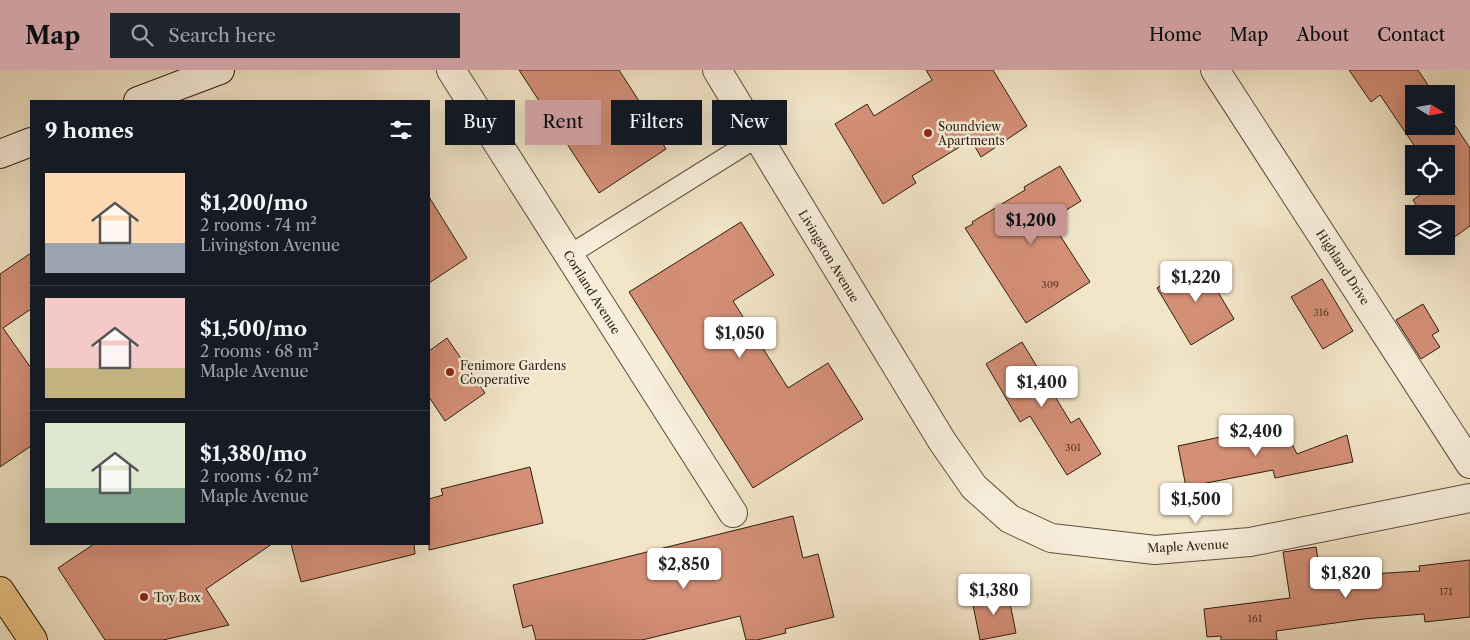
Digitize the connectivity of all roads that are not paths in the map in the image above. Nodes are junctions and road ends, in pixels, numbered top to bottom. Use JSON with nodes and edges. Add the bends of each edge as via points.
{"nodes":[{"id":1,"x":220,"y":70,"type":"edge"},
{"id":2,"x":451,"y":70,"type":"edge"},
{"id":3,"x":717,"y":70,"type":"edge"},
{"id":4,"x":1215,"y":70,"type":"edge"},
{"id":5,"x":141,"y":100,"type":"edge"},
{"id":6,"x":735,"y":100,"type":"edge"},
{"id":7,"x":30,"y":142,"type":"edge"},
{"id":8,"x":745,"y":145,"type":"edge"},
{"id":9,"x":763,"y":145,"type":"edge"},
{"id":10,"x":0,"y":154,"type":"edge"},
{"id":11,"x":569,"y":255,"type":"junction"},
{"id":12,"x":942,"y":441,"type":"joint"},
{"id":13,"x":1470,"y":464,"type":"edge"},
{"id":14,"x":1470,"y":498,"type":"edge"},
{"id":15,"x":733,"y":513,"type":"dead end"},
{"id":16,"x":0,"y":591,"type":"edge"},
{"id":17,"x":33,"y":640,"type":"edge"}],
"edges":[{"from":1,"to":5,"type":"street"},
{"from":2,"to":11,"type":"street","name":"Cortland Avenue"},
{"from":3,"to":6,"type":"street","name":"Livingston Avenue"},
{"from":4,"to":13,"type":"street","name":"Highland Drive"},
{"from":7,"to":10,"type":"street"},
{"from":8,"to":11,"type":"lane"},
{"from":9,"to":12,"type":"street","name":"Livingston Avenue"},
{"from":11,"to":15,"type":"street","name":"Cortland Avenue"},
{"from":12,"to":14,"type":"street","name":"Maple Avenue","via":[[974,487],[1010,519],[1051,538],[1155,550],[1250,542]]},
{"from":16,"to":17,"type":"main road"}]}
